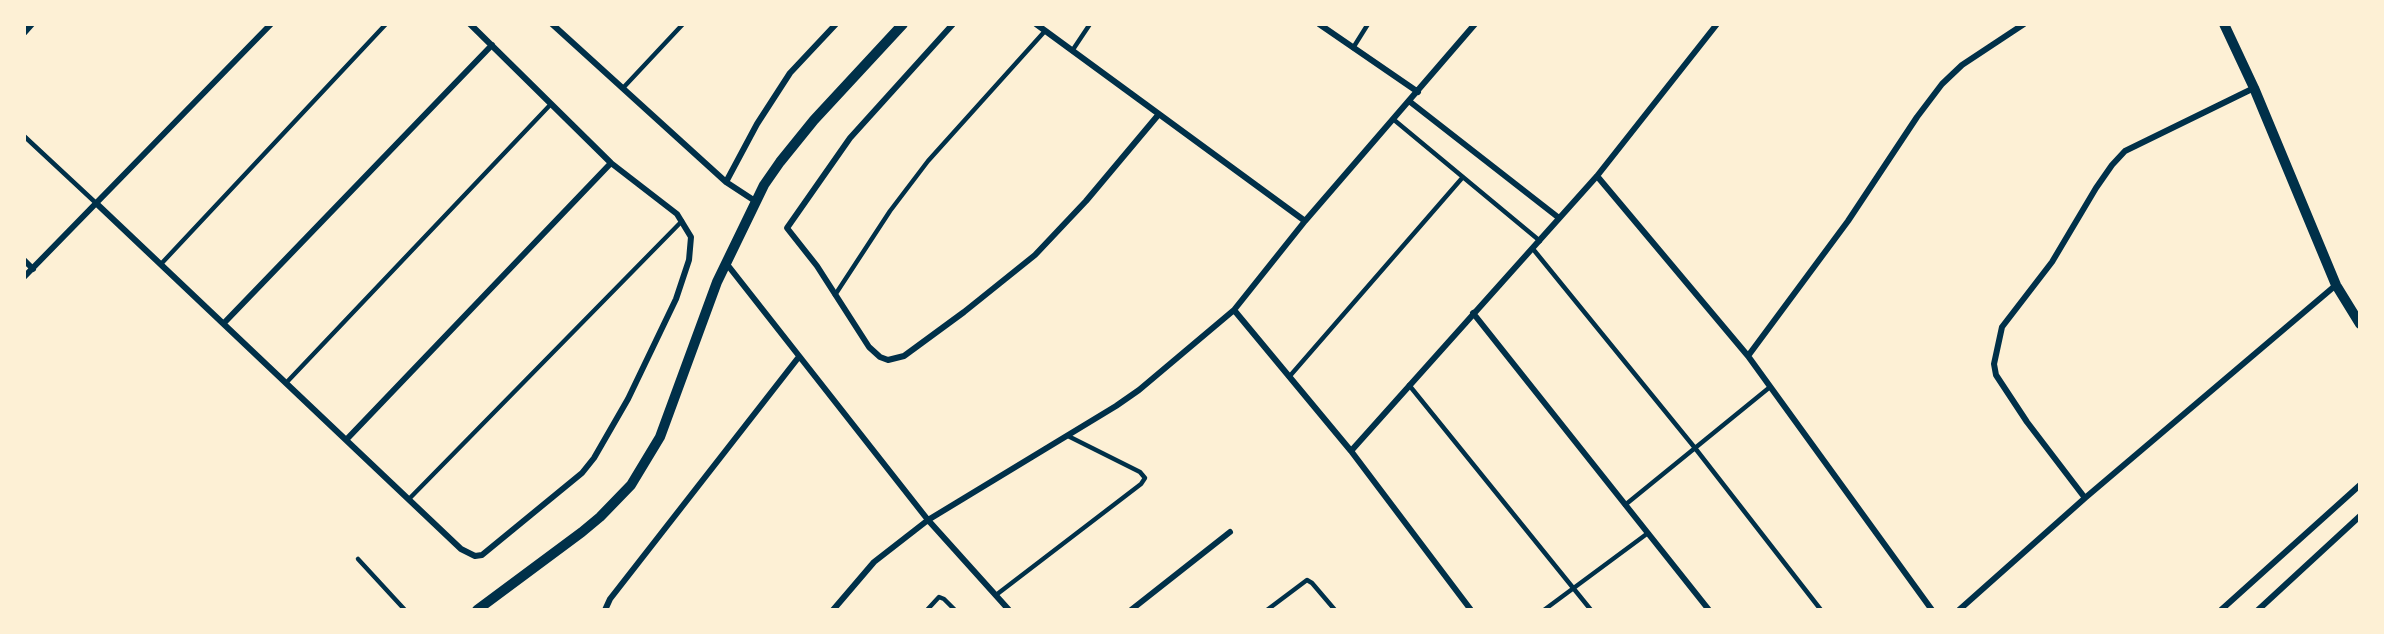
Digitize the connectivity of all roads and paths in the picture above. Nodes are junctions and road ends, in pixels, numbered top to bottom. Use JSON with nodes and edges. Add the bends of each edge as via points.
{"nodes":[{"id":1,"x":32,"y":24,"type":"edge"},
{"id":2,"x":271,"y":24,"type":"edge"},
{"id":3,"x":386,"y":24,"type":"edge"},
{"id":4,"x":470,"y":24,"type":"edge"},
{"id":5,"x":552,"y":24,"type":"edge"},
{"id":6,"x":683,"y":24,"type":"edge"},
{"id":7,"x":836,"y":24,"type":"edge"},
{"id":8,"x":903,"y":24,"type":"edge"},
{"id":9,"x":953,"y":24,"type":"edge"},
{"id":10,"x":1036,"y":24,"type":"edge"},
{"id":11,"x":1090,"y":24,"type":"edge"},
{"id":12,"x":1319,"y":24,"type":"edge"},
{"id":13,"x":1368,"y":24,"type":"edge"},
{"id":14,"x":1474,"y":24,"type":"edge"},
{"id":15,"x":1718,"y":24,"type":"edge"},
{"id":16,"x":2022,"y":24,"type":"edge"},
{"id":17,"x":2224,"y":24,"type":"edge"},
{"id":18,"x":1045,"y":31,"type":"junction"},
{"id":19,"x":24,"y":33,"type":"edge"},
{"id":20,"x":492,"y":45,"type":"junction"},
{"id":21,"x":1353,"y":48,"type":"junction"},
{"id":22,"x":1072,"y":51,"type":"junction"},
{"id":23,"x":623,"y":88,"type":"junction"},
{"id":24,"x":2254,"y":88,"type":"junction"},
{"id":25,"x":1418,"y":92,"type":"junction"},
{"id":26,"x":1409,"y":101,"type":"junction"},
{"id":27,"x":551,"y":104,"type":"junction"},
{"id":28,"x":1159,"y":114,"type":"junction"},
{"id":29,"x":1393,"y":119,"type":"junction"},
{"id":30,"x":24,"y":136,"type":"edge"},
{"id":31,"x":611,"y":163,"type":"junction"},
{"id":32,"x":1597,"y":176,"type":"junction"},
{"id":33,"x":1463,"y":177,"type":"junction"},
{"id":34,"x":726,"y":182,"type":"junction"},
{"id":35,"x":755,"y":201,"type":"junction"},
{"id":36,"x":97,"y":204,"type":"junction"},
{"id":37,"x":1559,"y":218,"type":"junction"},
{"id":38,"x":682,"y":220,"type":"junction"},
{"id":39,"x":1305,"y":221,"type":"junction"},
{"id":40,"x":1540,"y":241,"type":"junction"},
{"id":41,"x":1533,"y":249,"type":"junction"},
{"id":42,"x":24,"y":260,"type":"edge"},
{"id":43,"x":726,"y":263,"type":"junction"},
{"id":44,"x":161,"y":264,"type":"junction"},
{"id":45,"x":33,"y":269,"type":"junction"},
{"id":46,"x":24,"y":278,"type":"edge"},
{"id":47,"x":2336,"y":285,"type":"junction"},
{"id":48,"x":835,"y":295,"type":"junction"},
{"id":49,"x":1234,"y":310,"type":"junction"},
{"id":50,"x":1473,"y":314,"type":"junction"},
{"id":51,"x":224,"y":323,"type":"junction"},
{"id":52,"x":2360,"y":324,"type":"edge"},
{"id":53,"x":1748,"y":356,"type":"junction"},
{"id":54,"x":798,"y":358,"type":"junction"},
{"id":55,"x":1289,"y":377,"type":"junction"},
{"id":56,"x":286,"y":383,"type":"junction"},
{"id":57,"x":1409,"y":385,"type":"junction"},
{"id":58,"x":1770,"y":387,"type":"junction"},
{"id":59,"x":1068,"y":436,"type":"junction"},
{"id":60,"x":346,"y":440,"type":"junction"},
{"id":61,"x":1695,"y":448,"type":"junction"},
{"id":62,"x":1351,"y":452,"type":"junction"},
{"id":63,"x":2360,"y":485,"type":"edge"},
{"id":64,"x":2085,"y":498,"type":"junction"},
{"id":65,"x":409,"y":499,"type":"junction"},
{"id":66,"x":1625,"y":505,"type":"junction"},
{"id":67,"x":2360,"y":516,"type":"edge"},
{"id":68,"x":928,"y":520,"type":"junction"},
{"id":69,"x":1230,"y":532,"type":"dead end"},
{"id":70,"x":1648,"y":533,"type":"junction"},
{"id":71,"x":358,"y":559,"type":"dead end"},
{"id":72,"x":1574,"y":588,"type":"junction"},
{"id":73,"x":996,"y":595,"type":"junction"},
{"id":74,"x":405,"y":610,"type":"edge"},
{"id":75,"x":477,"y":610,"type":"edge"},
{"id":76,"x":606,"y":610,"type":"edge"},
{"id":77,"x":833,"y":610,"type":"edge"},
{"id":78,"x":927,"y":610,"type":"edge"},
{"id":79,"x":954,"y":610,"type":"edge"},
{"id":80,"x":1009,"y":610,"type":"edge"},
{"id":81,"x":1131,"y":610,"type":"edge"},
{"id":82,"x":1267,"y":610,"type":"edge"},
{"id":83,"x":1335,"y":610,"type":"edge"},
{"id":84,"x":1471,"y":610,"type":"edge"},
{"id":85,"x":1544,"y":610,"type":"edge"},
{"id":86,"x":1591,"y":610,"type":"edge"},
{"id":87,"x":1709,"y":610,"type":"edge"},
{"id":88,"x":1821,"y":610,"type":"edge"},
{"id":89,"x":1932,"y":610,"type":"edge"},
{"id":90,"x":1959,"y":610,"type":"edge"},
{"id":91,"x":2221,"y":610,"type":"edge"},
{"id":92,"x":2258,"y":610,"type":"edge"}],
"edges":[{"from":1,"to":19,"type":"street"},
{"from":2,"to":36,"type":"street"},
{"from":3,"to":44,"type":"lane"},
{"from":4,"to":20,"type":"street"},
{"from":5,"to":23,"type":"street"},
{"from":6,"to":23,"type":"lane"},
{"from":7,"to":34,"type":"street","via":[[790,73]]},
{"from":8,"to":35,"type":"street","via":[[814,120]]},
{"from":9,"to":48,"type":"street","via":[[850,138],[787,228]]},
{"from":10,"to":18,"type":"street"},
{"from":11,"to":22,"type":"lane"},
{"from":12,"to":21,"type":"street"},
{"from":13,"to":21,"type":"lane"},
{"from":14,"to":25,"type":"street"},
{"from":15,"to":32,"type":"street"},
{"from":16,"to":53,"type":"street","via":[[1942,84],[1848,221]]},
{"from":17,"to":24,"type":"street"},
{"from":18,"to":22,"type":"street"},
{"from":18,"to":48,"type":"lane","via":[[928,161]]},
{"from":20,"to":27,"type":"street"},
{"from":20,"to":51,"type":"street"},
{"from":21,"to":25,"type":"street"},
{"from":22,"to":28,"type":"street"},
{"from":23,"to":34,"type":"street"},
{"from":24,"to":47,"type":"street"},
{"from":24,"to":64,"type":"street","via":[[2126,151],[2096,188],[2052,262],[2002,327],[1994,364],[1996,375]]},
{"from":25,"to":26,"type":"street"},
{"from":26,"to":29,"type":"street"},
{"from":26,"to":37,"type":"street"},
{"from":27,"to":31,"type":"street"},
{"from":27,"to":56,"type":"lane"},
{"from":28,"to":39,"type":"street"},
{"from":28,"to":48,"type":"street","via":[[1035,255],[904,356],[888,360],[873,352]]},
{"from":29,"to":33,"type":"lane"},
{"from":29,"to":39,"type":"street"},
{"from":30,"to":36,"type":"lane"},
{"from":31,"to":38,"type":"street"},
{"from":31,"to":60,"type":"street"},
{"from":32,"to":37,"type":"street"},
{"from":32,"to":53,"type":"street"},
{"from":33,"to":40,"type":"lane"},
{"from":33,"to":55,"type":"lane"},
{"from":34,"to":35,"type":"street"},
{"from":35,"to":43,"type":"street"},
{"from":36,"to":44,"type":"street"},
{"from":36,"to":45,"type":"street"},
{"from":37,"to":40,"type":"street"},
{"from":38,"to":65,"type":"lane"},
{"from":38,"to":65,"type":"street","via":[[691,237],[689,260],[676,299],[628,399],[582,472],[489,552],[475,556],[462,549]]},
{"from":39,"to":49,"type":"street"},
{"from":40,"to":41,"type":"street"},
{"from":41,"to":50,"type":"street"},
{"from":41,"to":61,"type":"lane"},
{"from":42,"to":45,"type":"street"},
{"from":43,"to":54,"type":"street"},
{"from":43,"to":75,"type":"street","via":[[660,437],[630,485],[582,532]]},
{"from":44,"to":51,"type":"street"},
{"from":45,"to":46,"type":"street"},
{"from":47,"to":52,"type":"street"},
{"from":47,"to":64,"type":"street"},
{"from":49,"to":55,"type":"street"},
{"from":49,"to":59,"type":"street","via":[[1139,390]]},
{"from":50,"to":57,"type":"street"},
{"from":50,"to":66,"type":"street"},
{"from":51,"to":56,"type":"street"},
{"from":53,"to":58,"type":"street"},
{"from":54,"to":68,"type":"street"},
{"from":54,"to":76,"type":"street","via":[[610,599]]},
{"from":55,"to":62,"type":"street"},
{"from":56,"to":60,"type":"street"},
{"from":57,"to":62,"type":"street"},
{"from":57,"to":72,"type":"lane"},
{"from":58,"to":61,"type":"lane"},
{"from":58,"to":89,"type":"street"},
{"from":59,"to":68,"type":"street"},
{"from":59,"to":73,"type":"lane","via":[[1145,478]]},
{"from":60,"to":65,"type":"street"},
{"from":61,"to":66,"type":"lane"},
{"from":61,"to":88,"type":"lane"},
{"from":62,"to":84,"type":"street"},
{"from":63,"to":91,"type":"street"},
{"from":64,"to":90,"type":"street"},
{"from":66,"to":70,"type":"street"},
{"from":67,"to":92,"type":"street"},
{"from":68,"to":73,"type":"street"},
{"from":68,"to":77,"type":"street","via":[[874,562]]},
{"from":69,"to":81,"type":"street"},
{"from":70,"to":72,"type":"lane"},
{"from":70,"to":87,"type":"street"},
{"from":71,"to":74,"type":"lane"},
{"from":72,"to":85,"type":"lane"},
{"from":72,"to":86,"type":"lane"},
{"from":73,"to":80,"type":"street"},
{"from":78,"to":79,"type":"lane","via":[[939,597]]},
{"from":82,"to":83,"type":"lane","via":[[1307,580]]}]}
